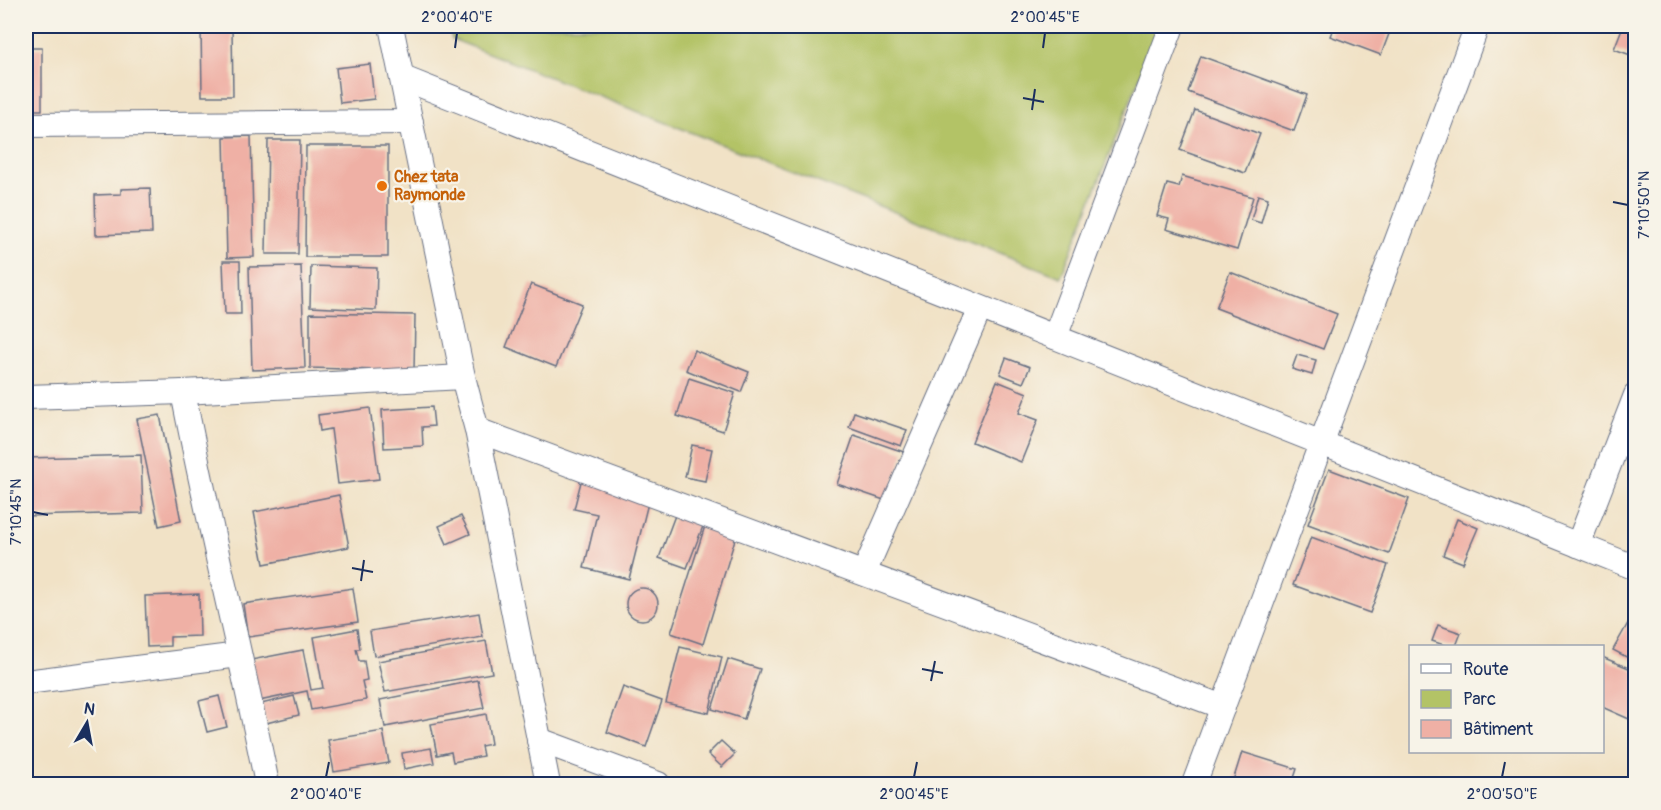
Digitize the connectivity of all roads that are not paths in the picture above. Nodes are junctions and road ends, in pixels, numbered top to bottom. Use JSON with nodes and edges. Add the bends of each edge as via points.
{"nodes":[{"id":1,"x":391,"y":26,"type":"edge"},
{"id":2,"x":1173,"y":26,"type":"edge"},
{"id":3,"x":1477,"y":26,"type":"edge"},
{"id":4,"x":403,"y":78,"type":"junction"},
{"id":5,"x":411,"y":122,"type":"junction"},
{"id":6,"x":26,"y":125,"type":"edge"},
{"id":7,"x":980,"y":308,"type":"junction"},
{"id":8,"x":1055,"y":337,"type":"junction"},
{"id":9,"x":463,"y":377,"type":"junction"},
{"id":10,"x":183,"y":392,"type":"junction"},
{"id":11,"x":1635,"y":395,"type":"edge"},
{"id":12,"x":26,"y":397,"type":"edge"},
{"id":13,"x":477,"y":430,"type":"junction"},
{"id":14,"x":1322,"y":443,"type":"junction"},
{"id":15,"x":1578,"y":545,"type":"junction"},
{"id":16,"x":1635,"y":568,"type":"edge"},
{"id":17,"x":864,"y":573,"type":"junction"},
{"id":18,"x":239,"y":655,"type":"junction"},
{"id":19,"x":26,"y":682,"type":"edge"},
{"id":20,"x":1223,"y":707,"type":"junction"},
{"id":21,"x":539,"y":740,"type":"junction"},
{"id":22,"x":267,"y":784,"type":"edge"},
{"id":23,"x":548,"y":784,"type":"edge"},
{"id":24,"x":658,"y":784,"type":"edge"},
{"id":25,"x":1194,"y":784,"type":"edge"}],
"edges":[{"from":1,"to":4,"type":"street"},
{"from":2,"to":8,"type":"street"},
{"from":3,"to":14,"type":"street"},
{"from":4,"to":5,"type":"street"},
{"from":4,"to":7,"type":"street"},
{"from":5,"to":6,"type":"street"},
{"from":5,"to":9,"type":"street"},
{"from":7,"to":8,"type":"street"},
{"from":7,"to":17,"type":"street"},
{"from":8,"to":14,"type":"street"},
{"from":9,"to":10,"type":"street"},
{"from":9,"to":13,"type":"street"},
{"from":10,"to":12,"type":"street"},
{"from":10,"to":18,"type":"street"},
{"from":11,"to":15,"type":"street"},
{"from":13,"to":17,"type":"street"},
{"from":13,"to":21,"type":"street"},
{"from":14,"to":15,"type":"street"},
{"from":14,"to":20,"type":"street"},
{"from":15,"to":16,"type":"street"},
{"from":17,"to":20,"type":"street"},
{"from":18,"to":19,"type":"street"},
{"from":18,"to":22,"type":"street"},
{"from":20,"to":25,"type":"street"},
{"from":21,"to":23,"type":"street"},
{"from":21,"to":24,"type":"street"}]}
